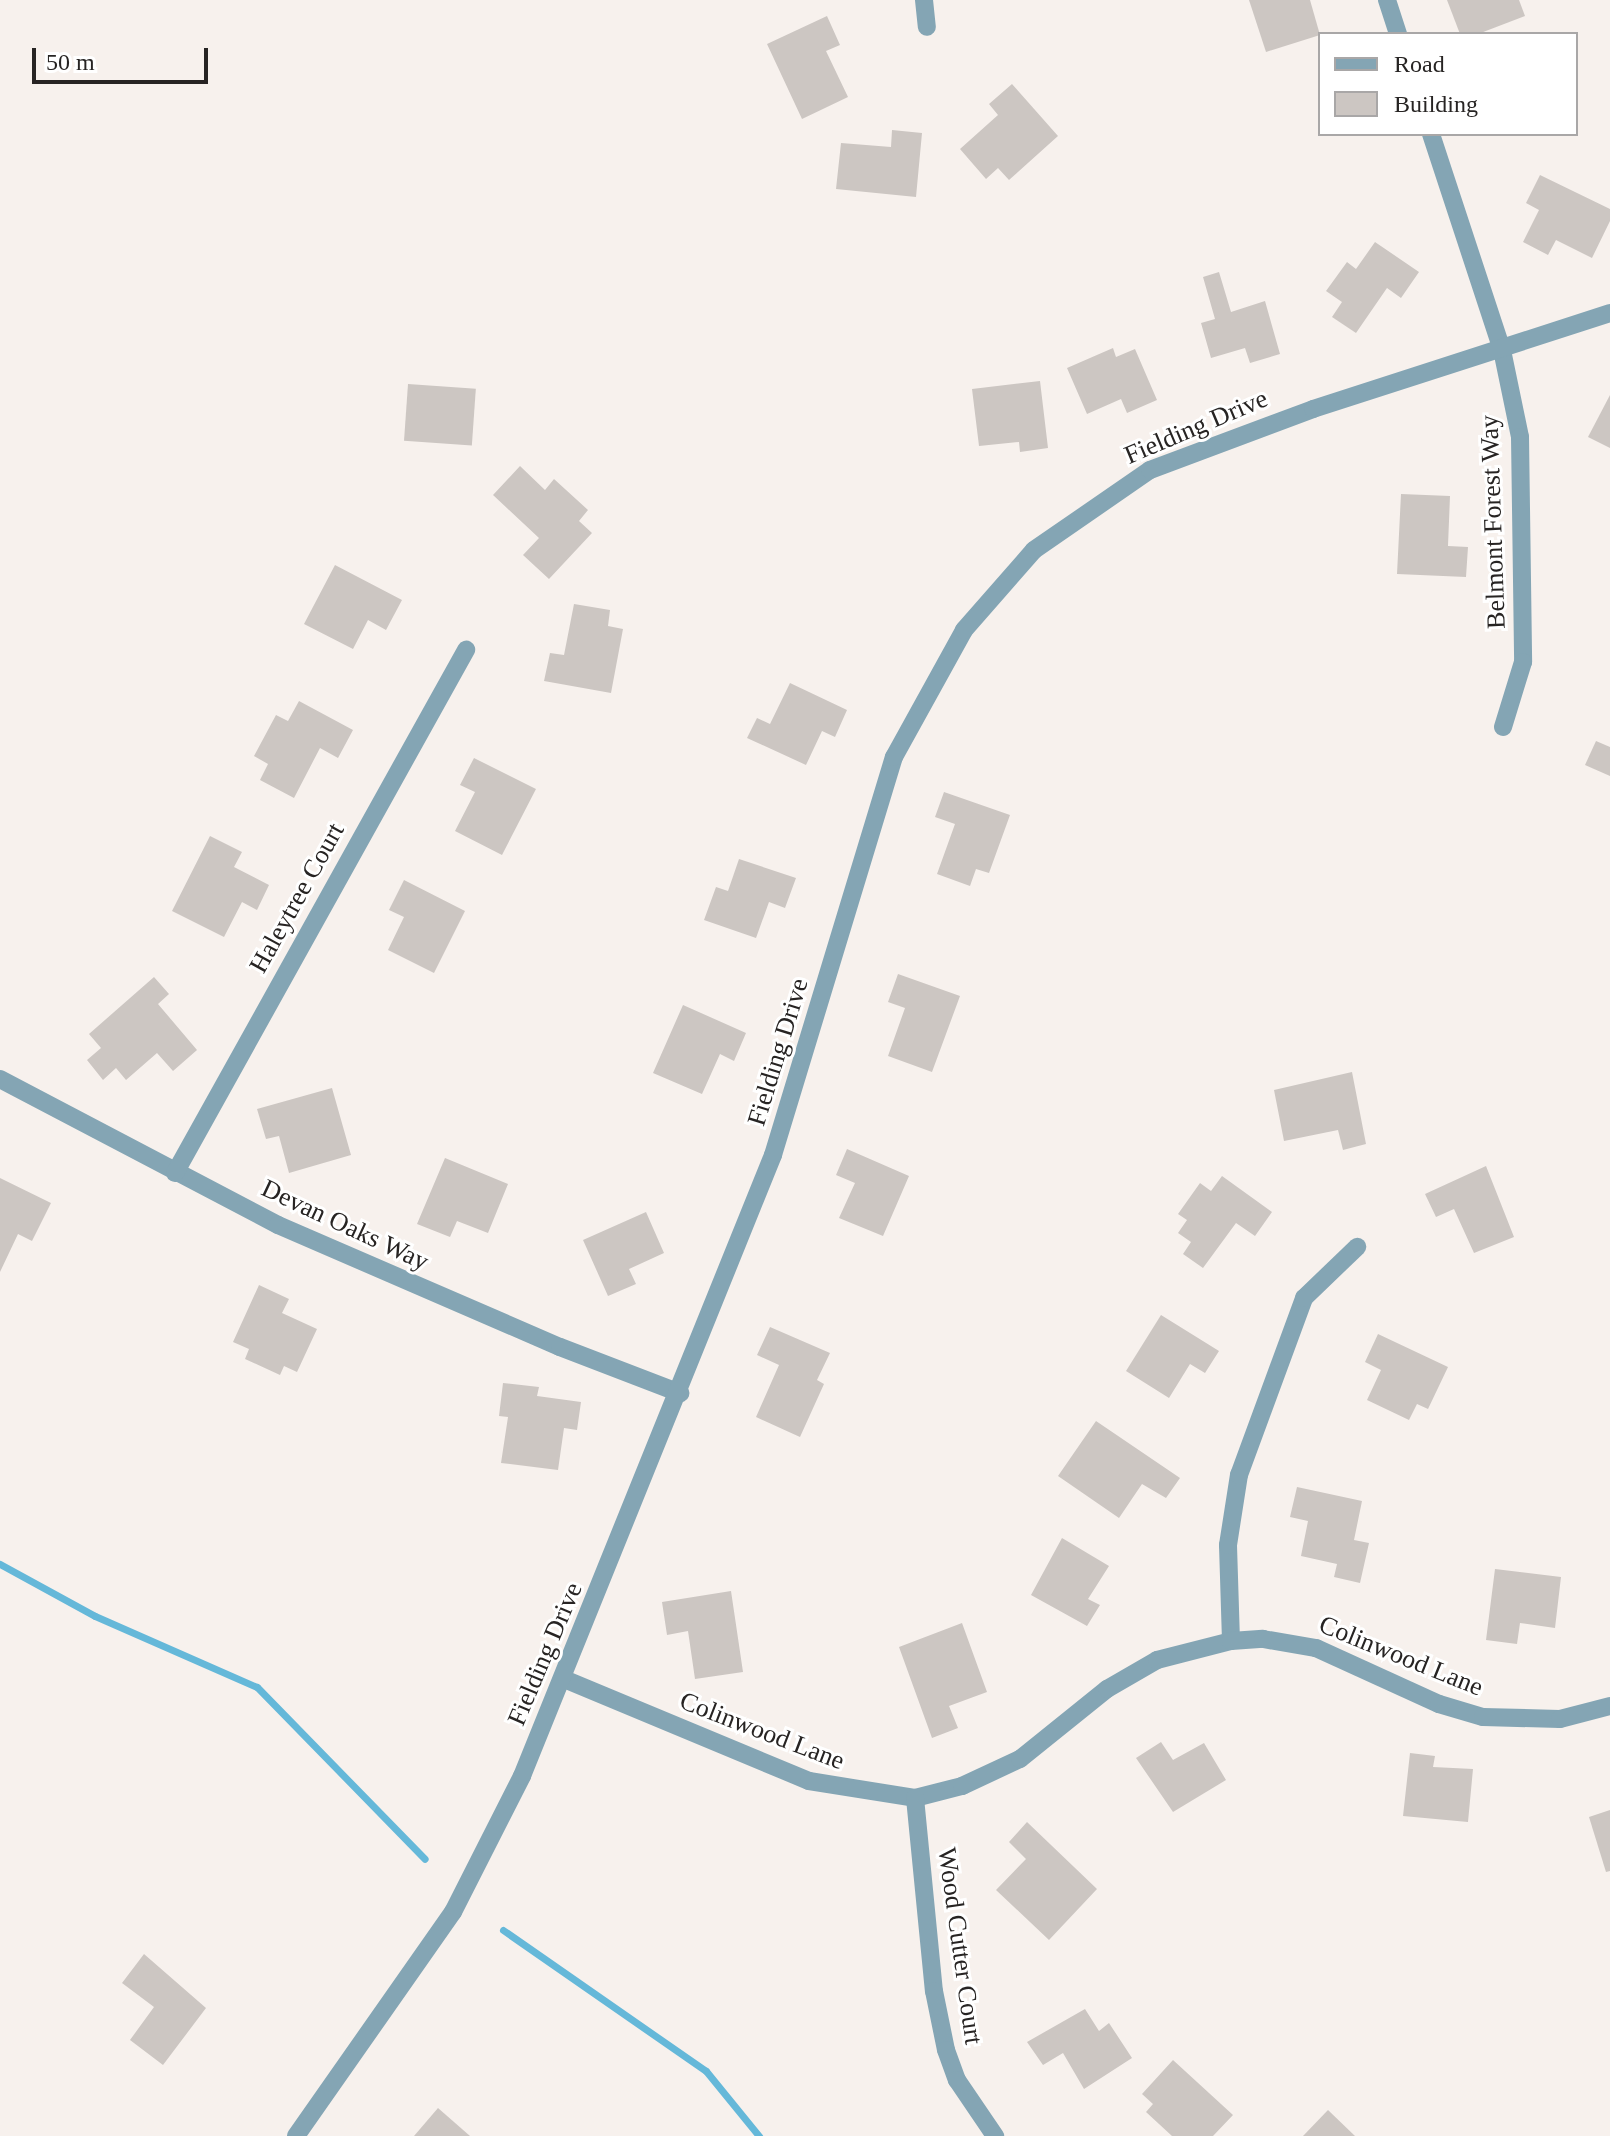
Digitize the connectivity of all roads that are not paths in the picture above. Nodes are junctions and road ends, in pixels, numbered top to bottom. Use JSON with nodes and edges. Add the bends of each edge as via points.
{"nodes":[{"id":1,"x":924,"y":0,"type":"edge"},
{"id":2,"x":1387,"y":0,"type":"edge"},
{"id":3,"x":927,"y":27,"type":"dead end"},
{"id":4,"x":1397,"y":32,"type":"edge"},
{"id":5,"x":1432,"y":136,"type":"edge"},
{"id":6,"x":1610,"y":313,"type":"edge"},
{"id":7,"x":1502,"y":350,"type":"junction"},
{"id":8,"x":466,"y":650,"type":"dead end"},
{"id":9,"x":1503,"y":727,"type":"dead end"},
{"id":10,"x":0,"y":1079,"type":"edge"},
{"id":11,"x":175,"y":1173,"type":"junction"},
{"id":12,"x":1357,"y":1247,"type":"dead end"},
{"id":13,"x":680,"y":1393,"type":"junction"},
{"id":14,"x":1231,"y":1641,"type":"junction"},
{"id":15,"x":564,"y":1679,"type":"junction"},
{"id":16,"x":1610,"y":1706,"type":"edge"},
{"id":17,"x":915,"y":1798,"type":"junction"},
{"id":18,"x":296,"y":2136,"type":"edge"},
{"id":19,"x":995,"y":2136,"type":"edge"}],
"edges":[{"from":1,"to":3,"type":"street"},
{"from":2,"to":4,"type":"street"},
{"from":5,"to":7,"type":"street","name":"Belmont Forest Way"},
{"from":6,"to":7,"type":"street","name":"Fielding Drive"},
{"from":7,"to":9,"type":"street","name":"Belmont Forest Way","via":[[1520,437],[1523,599],[1523,662]]},
{"from":7,"to":13,"type":"street","name":"Fielding Drive","via":[[1313,409],[1150,470],[1058,532],[995,591],[931,682],[894,757],[802,1070]]},
{"from":8,"to":11,"type":"street","name":"Haleytree Court"},
{"from":10,"to":11,"type":"street","name":"Devan Oaks Way"},
{"from":11,"to":13,"type":"street","name":"Devan Oaks Way","via":[[403,1281]]},
{"from":12,"to":14,"type":"street","via":[[1304,1298],[1239,1475],[1228,1545]]},
{"from":13,"to":15,"type":"street","name":"Fielding Drive"},
{"from":14,"to":16,"type":"street","name":"Colinwood Lane","via":[[1263,1639],[1316,1648],[1439,1704],[1483,1717],[1560,1719]]},
{"from":14,"to":17,"type":"street","name":"Colinwood Lane","via":[[1157,1660],[1107,1689],[1020,1759],[962,1786]]},
{"from":15,"to":17,"type":"street","name":"Colinwood Lane","via":[[796,1777],[844,1790]]},
{"from":15,"to":18,"type":"street","name":"Fielding Drive","via":[[453,1912]]},
{"from":17,"to":19,"type":"street","name":"Wood Cutter Court","via":[[934,1991],[946,2050],[957,2080]]}]}
